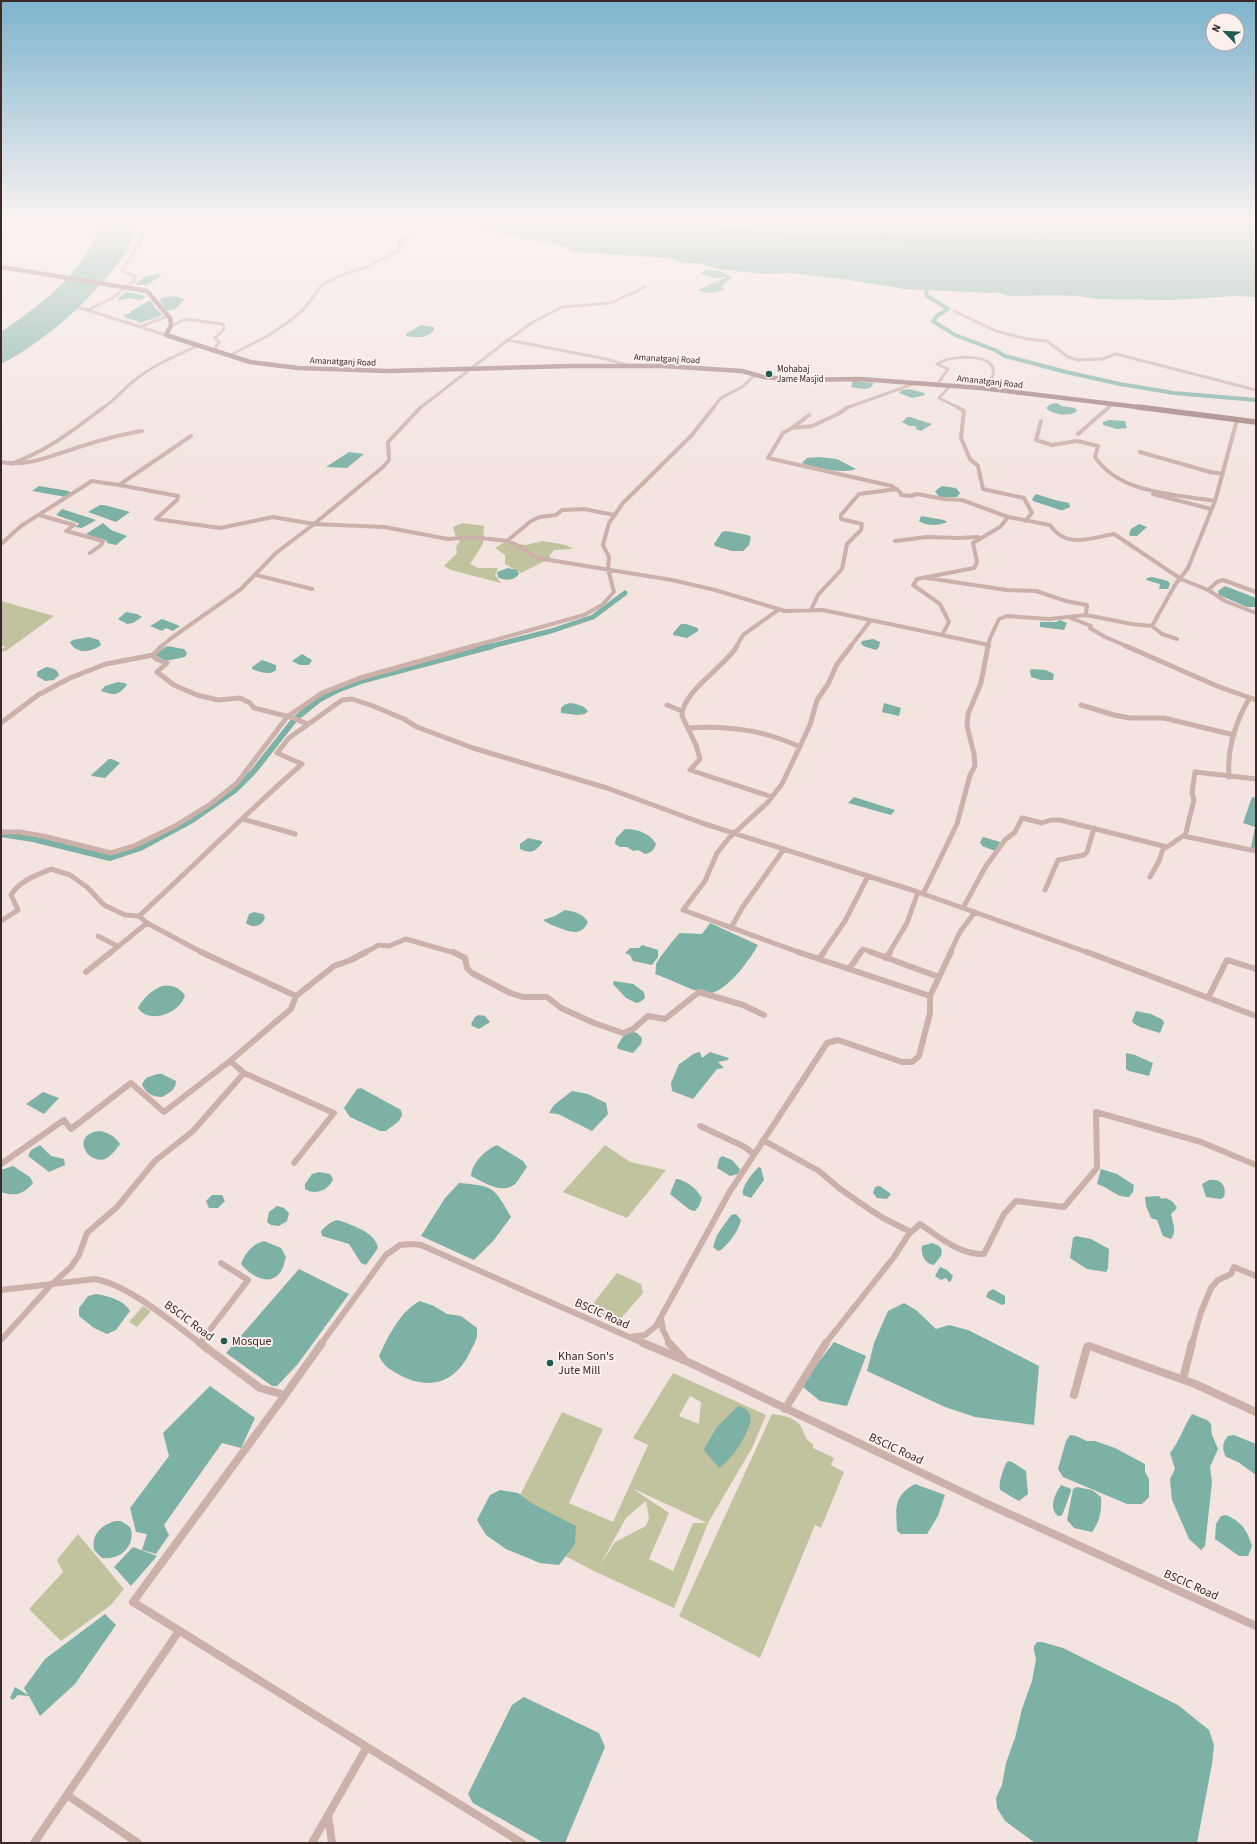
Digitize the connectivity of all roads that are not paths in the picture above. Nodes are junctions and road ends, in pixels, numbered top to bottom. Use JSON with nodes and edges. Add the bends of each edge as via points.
{"nodes":[{"id":1,"x":93,"y":307,"type":"edge"},
{"id":2,"x":160,"y":307,"type":"edge"},
{"id":3,"x":305,"y":307,"type":"edge"},
{"id":4,"x":562,"y":307,"type":"edge"},
{"id":5,"x":79,"y":308,"type":"dead end"},
{"id":6,"x":87,"y":310,"type":"junction"},
{"id":7,"x":954,"y":311,"type":"dead end"},
{"id":8,"x":168,"y":316,"type":"junction"},
{"id":9,"x":139,"y":327,"type":"junction"},
{"id":10,"x":170,"y":327,"type":"junction"},
{"id":11,"x":166,"y":335,"type":"junction"},
{"id":12,"x":508,"y":340,"type":"junction"},
{"id":13,"x":197,"y":346,"type":"junction"},
{"id":14,"x":213,"y":351,"type":"junction"},
{"id":15,"x":229,"y":356,"type":"junction"},
{"id":16,"x":627,"y":365,"type":"junction"},
{"id":17,"x":469,"y":369,"type":"junction"},
{"id":18,"x":756,"y":374,"type":"junction"},
{"id":19,"x":916,"y":383,"type":"junction"},
{"id":20,"x":937,"y":385,"type":"junction"},
{"id":21,"x":950,"y":386,"type":"junction"},
{"id":22,"x":1256,"y":390,"type":"edge"},
{"id":23,"x":1006,"y":391,"type":"junction"},
{"id":24,"x":1113,"y":404,"type":"junction"},
{"id":25,"x":809,"y":415,"type":"dead end"},
{"id":26,"x":1237,"y":420,"type":"junction"},
{"id":27,"x":1041,"y":421,"type":"dead end"},
{"id":28,"x":1256,"y":422,"type":"edge"},
{"id":29,"x":792,"y":428,"type":"junction"},
{"id":30,"x":142,"y":430,"type":"dead end"},
{"id":31,"x":1078,"y":434,"type":"dead end"},
{"id":32,"x":191,"y":436,"type":"dead end"},
{"id":33,"x":1140,"y":452,"type":"dead end"},
{"id":34,"x":1,"y":462,"type":"edge"},
{"id":35,"x":11,"y":464,"type":"junction"},
{"id":36,"x":1223,"y":474,"type":"junction"},
{"id":37,"x":119,"y":485,"type":"junction"},
{"id":38,"x":1140,"y":487,"type":"junction"},
{"id":39,"x":897,"y":489,"type":"junction"},
{"id":40,"x":1215,"y":501,"type":"junction"},
{"id":41,"x":1211,"y":509,"type":"junction"},
{"id":42,"x":614,"y":514,"type":"junction"},
{"id":43,"x":40,"y":515,"type":"junction"},
{"id":44,"x":1008,"y":517,"type":"junction"},
{"id":45,"x":1025,"y":520,"type":"junction"},
{"id":46,"x":314,"y":524,"type":"junction"},
{"id":47,"x":984,"y":536,"type":"junction"},
{"id":48,"x":506,"y":541,"type":"junction"},
{"id":49,"x":895,"y":541,"type":"dead end"},
{"id":50,"x":1,"y":544,"type":"edge"},
{"id":51,"x":90,"y":553,"type":"dead end"},
{"id":52,"x":608,"y":569,"type":"junction"},
{"id":53,"x":256,"y":575,"type":"junction"},
{"id":54,"x":923,"y":577,"type":"junction"},
{"id":55,"x":1181,"y":578,"type":"junction"},
{"id":56,"x":312,"y":589,"type":"dead end"},
{"id":57,"x":1208,"y":590,"type":"junction"},
{"id":58,"x":1256,"y":592,"type":"edge"},
{"id":59,"x":778,"y":610,"type":"junction"},
{"id":60,"x":811,"y":610,"type":"junction"},
{"id":61,"x":1256,"y":613,"type":"edge"},
{"id":62,"x":1086,"y":615,"type":"junction"},
{"id":63,"x":1068,"y":617,"type":"junction"},
{"id":64,"x":871,"y":620,"type":"junction"},
{"id":65,"x":1152,"y":626,"type":"junction"},
{"id":66,"x":942,"y":635,"type":"junction"},
{"id":67,"x":1177,"y":639,"type":"dead end"},
{"id":68,"x":989,"y":645,"type":"junction"},
{"id":69,"x":153,"y":655,"type":"junction"},
{"id":70,"x":1249,"y":699,"type":"junction"},
{"id":71,"x":1256,"y":700,"type":"edge"},
{"id":72,"x":667,"y":705,"type":"dead end"},
{"id":73,"x":1081,"y":705,"type":"dead end"},
{"id":74,"x":682,"y":711,"type":"junction"},
{"id":75,"x":288,"y":717,"type":"junction"},
{"id":76,"x":1,"y":723,"type":"edge"},
{"id":77,"x":308,"y":724,"type":"junction"},
{"id":78,"x":689,"y":728,"type":"junction"},
{"id":79,"x":1234,"y":735,"type":"junction"},
{"id":80,"x":800,"y":747,"type":"junction"},
{"id":81,"x":1229,"y":777,"type":"junction"},
{"id":82,"x":1256,"y":779,"type":"edge"},
{"id":83,"x":772,"y":797,"type":"junction"},
{"id":84,"x":243,"y":819,"type":"junction"},
{"id":85,"x":1094,"y":828,"type":"junction"},
{"id":86,"x":1,"y":832,"type":"edge"},
{"id":87,"x":736,"y":833,"type":"junction"},
{"id":88,"x":295,"y":834,"type":"dead end"},
{"id":89,"x":1185,"y":836,"type":"junction"},
{"id":90,"x":1167,"y":847,"type":"junction"},
{"id":91,"x":784,"y":849,"type":"junction"},
{"id":92,"x":1256,"y":851,"type":"edge"},
{"id":93,"x":868,"y":876,"type":"junction"},
{"id":94,"x":1150,"y":877,"type":"dead end"},
{"id":95,"x":1045,"y":890,"type":"dead end"},
{"id":96,"x":920,"y":893,"type":"junction"},
{"id":97,"x":963,"y":908,"type":"junction"},
{"id":98,"x":975,"y":912,"type":"junction"},
{"id":99,"x":139,"y":916,"type":"junction"},
{"id":100,"x":1,"y":921,"type":"edge"},
{"id":101,"x":147,"y":923,"type":"junction"},
{"id":102,"x":731,"y":928,"type":"junction"},
{"id":103,"x":98,"y":936,"type":"dead end"},
{"id":104,"x":117,"y":946,"type":"junction"},
{"id":105,"x":886,"y":958,"type":"junction"},
{"id":106,"x":819,"y":959,"type":"junction"},
{"id":107,"x":850,"y":969,"type":"junction"},
{"id":108,"x":1256,"y":969,"type":"edge"},
{"id":109,"x":86,"y":972,"type":"dead end"},
{"id":110,"x":939,"y":977,"type":"junction"},
{"id":111,"x":296,"y":996,"type":"junction"},
{"id":112,"x":930,"y":996,"type":"junction"},
{"id":113,"x":1208,"y":998,"type":"junction"},
{"id":114,"x":764,"y":1015,"type":"dead end"},
{"id":115,"x":1256,"y":1016,"type":"edge"},
{"id":116,"x":230,"y":1061,"type":"junction"},
{"id":117,"x":244,"y":1073,"type":"junction"},
{"id":118,"x":700,"y":1126,"type":"dead end"},
{"id":119,"x":763,"y":1140,"type":"junction"},
{"id":120,"x":754,"y":1154,"type":"junction"},
{"id":121,"x":294,"y":1163,"type":"dead end"},
{"id":122,"x":1,"y":1164,"type":"edge"},
{"id":123,"x":1256,"y":1165,"type":"edge"},
{"id":124,"x":911,"y":1232,"type":"junction"},
{"id":125,"x":221,"y":1263,"type":"dead end"},
{"id":126,"x":1256,"y":1276,"type":"edge"},
{"id":127,"x":50,"y":1286,"type":"junction"},
{"id":128,"x":1,"y":1290,"type":"edge"},
{"id":129,"x":661,"y":1318,"type":"junction"},
{"id":130,"x":628,"y":1337,"type":"junction"},
{"id":131,"x":1,"y":1340,"type":"edge"},
{"id":132,"x":200,"y":1343,"type":"junction"},
{"id":133,"x":686,"y":1361,"type":"junction"},
{"id":134,"x":1183,"y":1379,"type":"junction"},
{"id":135,"x":286,"y":1394,"type":"junction"},
{"id":136,"x":1074,"y":1395,"type":"dead end"},
{"id":137,"x":785,"y":1409,"type":"junction"},
{"id":138,"x":1256,"y":1412,"type":"edge"},
{"id":139,"x":1256,"y":1626,"type":"edge"},
{"id":140,"x":179,"y":1631,"type":"junction"},
{"id":141,"x":367,"y":1747,"type":"junction"},
{"id":142,"x":67,"y":1795,"type":"junction"},
{"id":143,"x":328,"y":1815,"type":"junction"},
{"id":144,"x":34,"y":1843,"type":"edge"},
{"id":145,"x":138,"y":1843,"type":"edge"},
{"id":146,"x":312,"y":1843,"type":"edge"},
{"id":147,"x":332,"y":1843,"type":"edge"},
{"id":148,"x":522,"y":1843,"type":"edge"}],
"edges":[{"from":1,"to":6,"type":"street"},
{"from":2,"to":8,"type":"main road"},
{"from":3,"to":15,"type":"street","via":[[269,335]]},
{"from":4,"to":12,"type":"street","via":[[533,322]]},
{"from":5,"to":6,"type":"street"},
{"from":6,"to":9,"type":"street"},
{"from":7,"to":22,"type":"street","via":[[996,331],[1047,341],[1068,357],[1078,360],[1102,359],[1116,354]]},
{"from":8,"to":9,"type":"street"},
{"from":8,"to":10,"type":"main road"},
{"from":9,"to":11,"type":"street"},
{"from":10,"to":11,"type":"main road"},
{"from":10,"to":14,"type":"street","via":[[185,319],[222,324],[224,329],[215,338],[219,341]]},
{"from":11,"to":13,"type":"main road","name":"Amanatganj Road"},
{"from":12,"to":16,"type":"street"},
{"from":12,"to":17,"type":"street"},
{"from":13,"to":14,"type":"main road","name":"Amanatganj Road"},
{"from":13,"to":35,"type":"street","via":[[144,373],[117,398],[48,448]]},
{"from":14,"to":15,"type":"main road","name":"Amanatganj Road"},
{"from":15,"to":17,"type":"main road","name":"Amanatganj Road","via":[[250,362],[305,369]]},
{"from":16,"to":17,"type":"main road","name":"Amanatganj Road"},
{"from":16,"to":18,"type":"main road","name":"Amanatganj Road"},
{"from":17,"to":46,"type":"street","via":[[424,404],[388,442],[389,460],[383,467]]},
{"from":18,"to":19,"type":"main road","name":"Amanatganj Road","via":[[796,380],[860,378]]},
{"from":18,"to":42,"type":"street","via":[[742,387],[721,398],[691,436]]},
{"from":19,"to":20,"type":"main road","name":"Amanatganj Road"},
{"from":19,"to":29,"type":"street","via":[[850,406],[812,426]]},
{"from":20,"to":21,"type":"main road","name":"Amanatganj Road"},
{"from":20,"to":23,"type":"street","via":[[948,369],[937,364],[942,360],[982,359],[988,361],[992,368],[993,375],[990,381],[1006,386]]},
{"from":21,"to":23,"type":"main road","name":"Amanatganj Road"},
{"from":21,"to":45,"type":"street","via":[[939,398],[964,411],[961,438],[970,459],[978,466],[983,490],[1010,493],[1024,498],[1032,513]]},
{"from":23,"to":24,"type":"main road","name":"Amanatganj Road"},
{"from":24,"to":26,"type":"main road","name":"Amanatganj Road"},
{"from":24,"to":31,"type":"street"},
{"from":25,"to":29,"type":"street"},
{"from":26,"to":28,"type":"main road","name":"Amanatganj Road"},
{"from":26,"to":36,"type":"street"},
{"from":27,"to":38,"type":"street","via":[[1036,440],[1052,445],[1077,441],[1098,446],[1095,457],[1104,472]]},
{"from":29,"to":39,"type":"street","via":[[783,433],[777,441],[769,459],[855,477]]},
{"from":30,"to":35,"type":"street","via":[[123,433],[27,464]]},
{"from":32,"to":37,"type":"street"},
{"from":33,"to":36,"type":"street"},
{"from":34,"to":35,"type":"street"},
{"from":36,"to":40,"type":"street"},
{"from":37,"to":43,"type":"street","via":[[92,481]]},
{"from":37,"to":46,"type":"street","via":[[178,496],[156,520],[220,528],[273,517]]},
{"from":38,"to":40,"type":"street"},
{"from":38,"to":41,"type":"street","via":[[1156,495]]},
{"from":39,"to":44,"type":"street","via":[[906,496],[917,494],[962,500]]},
{"from":39,"to":60,"type":"street","via":[[859,494],[841,515],[841,519],[862,524],[861,530],[847,544],[842,569],[818,595]]},
{"from":40,"to":41,"type":"street"},
{"from":41,"to":55,"type":"street","via":[[1188,568]]},
{"from":42,"to":48,"type":"street","via":[[584,509],[563,509],[558,514],[532,521]]},
{"from":42,"to":52,"type":"street","via":[[609,522],[603,545],[609,557]]},
{"from":43,"to":50,"type":"street","via":[[21,526]]},
{"from":43,"to":51,"type":"street","via":[[74,525],[66,531],[103,541]]},
{"from":44,"to":45,"type":"street"},
{"from":44,"to":47,"type":"street","via":[[999,528]]},
{"from":45,"to":55,"type":"street","via":[[1050,525],[1054,533],[1075,541],[1114,534]]},
{"from":46,"to":48,"type":"street","via":[[384,527],[448,539],[472,537]]},
{"from":46,"to":53,"type":"street","via":[[276,553]]},
{"from":47,"to":49,"type":"street","via":[[970,539],[925,538]]},
{"from":47,"to":54,"type":"street","via":[[972,543],[977,562],[974,568]]},
{"from":48,"to":52,"type":"street","via":[[535,557]]},
{"from":52,"to":59,"type":"street","via":[[707,588]]},
{"from":52,"to":75,"type":"street","via":[[614,592],[612,597],[586,614],[360,678],[322,692]]},
{"from":53,"to":56,"type":"street"},
{"from":53,"to":69,"type":"street","via":[[241,589],[170,639]]},
{"from":54,"to":62,"type":"street","via":[[1007,590],[1036,591],[1087,605]]},
{"from":54,"to":66,"type":"street","via":[[917,579],[913,585],[940,604],[949,622]]},
{"from":55,"to":57,"type":"street"},
{"from":55,"to":65,"type":"street"},
{"from":57,"to":58,"type":"street","via":[[1223,580]]},
{"from":57,"to":61,"type":"street","via":[[1225,601]]},
{"from":59,"to":60,"type":"street"},
{"from":59,"to":74,"type":"street","via":[[743,635],[738,647],[696,689]]},
{"from":60,"to":64,"type":"street"},
{"from":62,"to":63,"type":"street"},
{"from":62,"to":65,"type":"street"},
{"from":63,"to":68,"type":"street","via":[[1049,619],[1007,616],[1000,619],[994,628]]},
{"from":63,"to":70,"type":"street","via":[[1091,626],[1090,628],[1105,637]]},
{"from":64,"to":66,"type":"street"},
{"from":64,"to":80,"type":"street","via":[[837,664],[817,700],[810,726]]},
{"from":65,"to":67,"type":"street","via":[[1162,634]]},
{"from":66,"to":68,"type":"street"},
{"from":68,"to":96,"type":"street","via":[[981,683],[968,714],[967,726],[975,766],[970,775],[957,824]]},
{"from":69,"to":75,"type":"street","via":[[167,663],[157,672],[172,684],[212,700],[241,698],[254,708]]},
{"from":69,"to":76,"type":"street","via":[[106,664],[70,678],[38,695]]},
{"from":70,"to":71,"type":"street"},
{"from":70,"to":79,"type":"street","via":[[1237,719]]},
{"from":72,"to":74,"type":"street"},
{"from":73,"to":79,"type":"street","via":[[1119,716],[1164,718]]},
{"from":74,"to":78,"type":"street"},
{"from":75,"to":77,"type":"street"},
{"from":75,"to":86,"type":"street","via":[[237,783],[176,826],[134,846],[111,853],[44,836]]},
{"from":77,"to":84,"type":"street","via":[[277,751],[278,754],[302,764]]},
{"from":77,"to":87,"type":"street","via":[[342,700],[352,699],[474,748],[607,788]]},
{"from":78,"to":80,"type":"street","via":[[725,726],[753,730]]},
{"from":78,"to":83,"type":"street","via":[[700,759],[690,770]]},
{"from":79,"to":81,"type":"street"},
{"from":80,"to":83,"type":"street","via":[[782,784]]},
{"from":81,"to":82,"type":"street"},
{"from":81,"to":89,"type":"street","via":[[1195,772],[1192,793],[1194,800]]},
{"from":83,"to":87,"type":"street"},
{"from":84,"to":88,"type":"street"},
{"from":84,"to":99,"type":"street"},
{"from":85,"to":90,"type":"street"},
{"from":85,"to":95,"type":"street","via":[[1087,852],[1084,855],[1058,860]]},
{"from":85,"to":97,"type":"street","via":[[1060,820],[1042,823],[1022,818],[1015,832],[1005,840],[986,866]]},
{"from":87,"to":91,"type":"street"},
{"from":87,"to":102,"type":"street","via":[[717,854],[705,881],[683,910]]},
{"from":89,"to":90,"type":"street"},
{"from":89,"to":92,"type":"street"},
{"from":90,"to":94,"type":"street","via":[[1163,849]]},
{"from":91,"to":93,"type":"street"},
{"from":91,"to":102,"type":"street","via":[[742,908]]},
{"from":93,"to":96,"type":"street"},
{"from":93,"to":106,"type":"street","via":[[837,935]]},
{"from":96,"to":97,"type":"street"},
{"from":96,"to":105,"type":"street","via":[[907,923]]},
{"from":97,"to":98,"type":"street"},
{"from":98,"to":110,"type":"street","via":[[960,932]]},
{"from":98,"to":113,"type":"street"},
{"from":99,"to":100,"type":"street","via":[[125,916],[104,905],[87,887],[70,875],[51,869],[32,877],[14,890],[11,895],[18,910]]},
{"from":99,"to":101,"type":"street"},
{"from":101,"to":104,"type":"street"},
{"from":101,"to":111,"type":"street","via":[[214,959]]},
{"from":102,"to":106,"type":"street"},
{"from":103,"to":104,"type":"street"},
{"from":104,"to":109,"type":"street"},
{"from":105,"to":107,"type":"street","via":[[863,949]]},
{"from":105,"to":110,"type":"street"},
{"from":106,"to":107,"type":"street"},
{"from":107,"to":112,"type":"street"},
{"from":108,"to":113,"type":"street","via":[[1227,960]]},
{"from":110,"to":112,"type":"street"},
{"from":111,"to":114,"type":"street","via":[[334,966],[379,946],[389,946],[406,939],[449,950],[465,958],[467,968],[472,972],[510,993],[523,997],[547,997],[561,1008],[623,1033],[632,1030],[648,1016],[666,1019],[699,992],[743,1005]]},
{"from":111,"to":116,"type":"street","via":[[291,1009]]},
{"from":112,"to":119,"type":"street","via":[[930,1013],[919,1056],[912,1062],[902,1062],[838,1040],[827,1043]]},
{"from":113,"to":115,"type":"street"},
{"from":116,"to":117,"type":"street"},
{"from":116,"to":122,"type":"street","via":[[164,1112],[131,1084],[71,1129],[64,1120]]},
{"from":117,"to":121,"type":"street","via":[[334,1113]]},
{"from":117,"to":127,"type":"street","via":[[193,1131],[155,1161],[116,1207],[87,1233],[79,1255],[71,1267]]},
{"from":118,"to":120,"type":"street","via":[[736,1142]]},
{"from":119,"to":120,"type":"street"},
{"from":119,"to":124,"type":"street","via":[[819,1171],[866,1207]]},
{"from":120,"to":129,"type":"street","via":[[729,1193]]},
{"from":123,"to":124,"type":"street","via":[[1201,1142],[1096,1112],[1097,1168],[1064,1207],[1016,1201],[1004,1214],[984,1254],[977,1256],[946,1241],[920,1224]]},
{"from":124,"to":137,"type":"street","via":[[894,1258],[827,1340]]},
{"from":125,"to":132,"type":"street","via":[[248,1280]]},
{"from":126,"to":134,"type":"street","via":[[1234,1267],[1230,1274],[1216,1281],[1196,1327]]},
{"from":127,"to":128,"type":"street","name":"BSCIC Road"},
{"from":127,"to":131,"type":"street"},
{"from":127,"to":132,"type":"street","name":"BSCIC Road","via":[[95,1279],[107,1281],[147,1304]]},
{"from":129,"to":130,"type":"street","via":[[651,1332]]},
{"from":129,"to":133,"type":"street","via":[[663,1334]]},
{"from":130,"to":133,"type":"street","name":"BSCIC Road"},
{"from":130,"to":135,"type":"street","name":"BSCIC Road","via":[[421,1245],[411,1243],[391,1250],[377,1266]]},
{"from":132,"to":135,"type":"street","name":"BSCIC Road","via":[[260,1388]]},
{"from":133,"to":137,"type":"street","name":"BSCIC Road"},
{"from":134,"to":136,"type":"street","via":[[1086,1346]]},
{"from":134,"to":138,"type":"street"},
{"from":135,"to":140,"type":"street","via":[[133,1602]]},
{"from":137,"to":139,"type":"street","name":"BSCIC Road"},
{"from":140,"to":141,"type":"street"},
{"from":140,"to":142,"type":"street"},
{"from":141,"to":143,"type":"street"},
{"from":141,"to":148,"type":"street"},
{"from":142,"to":144,"type":"street"},
{"from":142,"to":145,"type":"street"},
{"from":143,"to":146,"type":"street"},
{"from":143,"to":147,"type":"street"}]}
